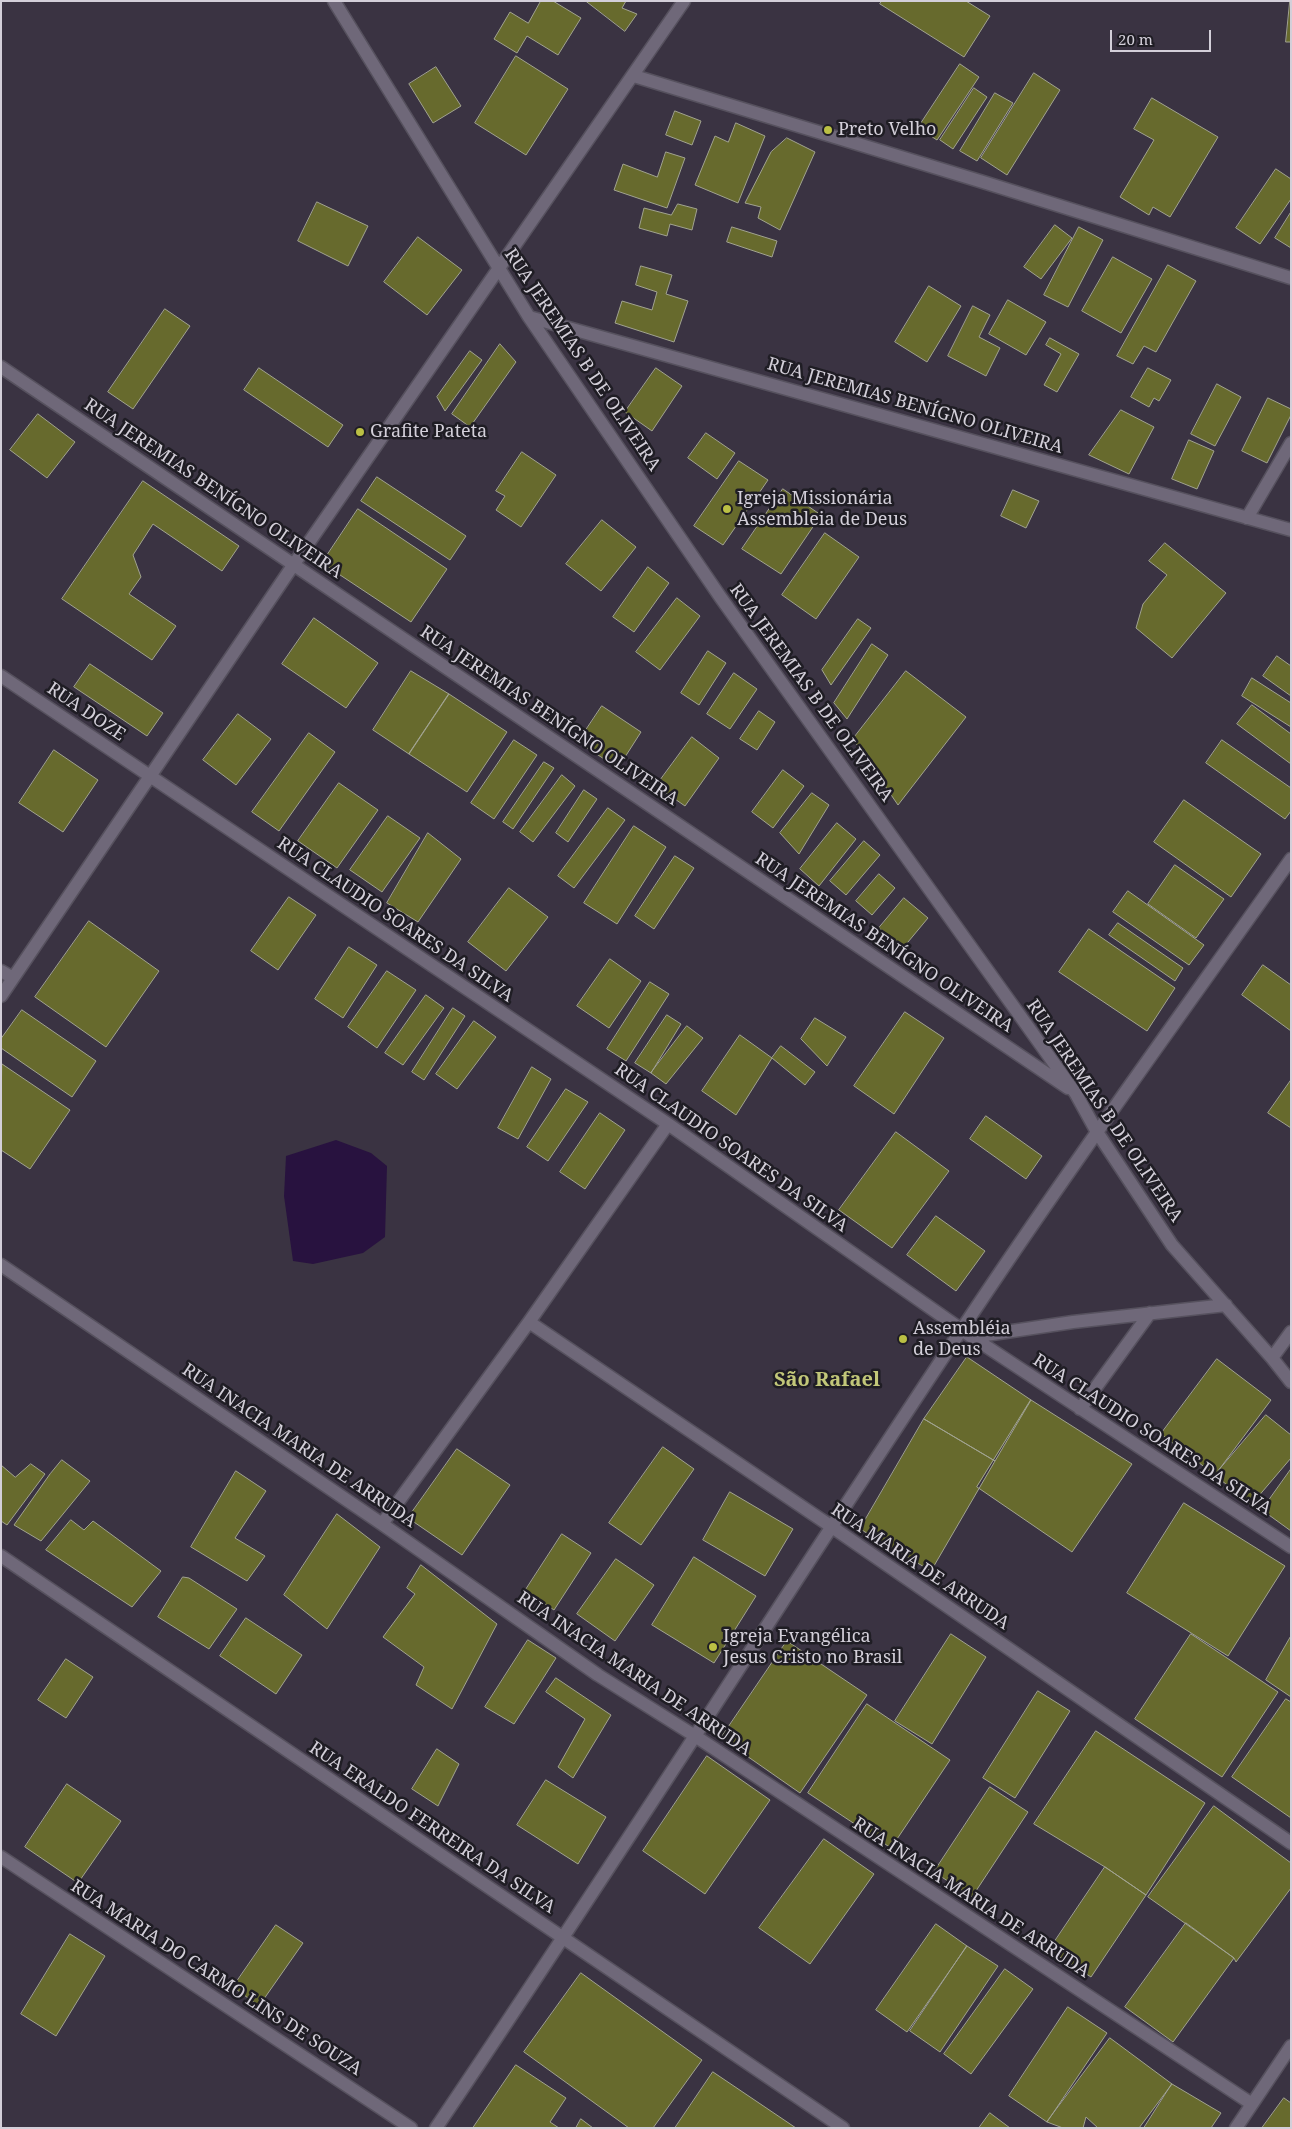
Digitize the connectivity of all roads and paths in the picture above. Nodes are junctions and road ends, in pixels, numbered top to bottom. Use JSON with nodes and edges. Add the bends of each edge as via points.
{"nodes":[{"id":1,"x":334,"y":1,"type":"edge"},
{"id":2,"x":684,"y":1,"type":"edge"},
{"id":3,"x":634,"y":76,"type":"junction"},
{"id":4,"x":500,"y":269,"type":"junction"},
{"id":5,"x":1291,"y":278,"type":"edge"},
{"id":6,"x":529,"y":317,"type":"junction"},
{"id":7,"x":1,"y":367,"type":"edge"},
{"id":8,"x":1291,"y":443,"type":"edge"},
{"id":9,"x":1247,"y":518,"type":"junction"},
{"id":10,"x":1291,"y":530,"type":"edge"},
{"id":11,"x":294,"y":564,"type":"junction"},
{"id":12,"x":1,"y":676,"type":"edge"},
{"id":13,"x":150,"y":777,"type":"junction"},
{"id":14,"x":1291,"y":859,"type":"edge"},
{"id":15,"x":1,"y":970,"type":"edge"},
{"id":16,"x":13,"y":978,"type":"junction"},
{"id":17,"x":1,"y":996,"type":"edge"},
{"id":18,"x":1076,"y":1094,"type":"junction"},
{"id":19,"x":668,"y":1124,"type":"junction"},
{"id":20,"x":1098,"y":1132,"type":"junction"},
{"id":21,"x":1,"y":1265,"type":"edge"},
{"id":22,"x":1226,"y":1305,"type":"junction"},
{"id":23,"x":1150,"y":1313,"type":"junction"},
{"id":24,"x":529,"y":1322,"type":"junction"},
{"id":25,"x":961,"y":1330,"type":"junction"},
{"id":26,"x":1291,"y":1332,"type":"edge"},
{"id":27,"x":972,"y":1337,"type":"junction"},
{"id":28,"x":1272,"y":1358,"type":"junction"},
{"id":29,"x":1291,"y":1382,"type":"edge"},
{"id":30,"x":1080,"y":1409,"type":"junction"},
{"id":31,"x":382,"y":1524,"type":"junction"},
{"id":32,"x":832,"y":1528,"type":"junction"},
{"id":33,"x":1291,"y":1548,"type":"edge"},
{"id":34,"x":1,"y":1556,"type":"edge"},
{"id":35,"x":694,"y":1736,"type":"junction"},
{"id":36,"x":1291,"y":1843,"type":"edge"},
{"id":37,"x":1,"y":1857,"type":"edge"},
{"id":38,"x":563,"y":1939,"type":"junction"},
{"id":39,"x":1291,"y":2046,"type":"edge"},
{"id":40,"x":1252,"y":2104,"type":"junction"},
{"id":41,"x":411,"y":2128,"type":"edge"},
{"id":42,"x":436,"y":2128,"type":"edge"},
{"id":43,"x":843,"y":2128,"type":"edge"},
{"id":44,"x":1236,"y":2128,"type":"edge"}],
"edges":[{"from":1,"to":4,"type":"street","name":"RUA JEREMIAS B DE OLIVEIRA"},
{"from":2,"to":3,"type":"street"},
{"from":3,"to":4,"type":"street"},
{"from":3,"to":5,"type":"street"},
{"from":4,"to":6,"type":"street","name":"RUA JEREMIAS B DE OLIVEIRA"},
{"from":4,"to":11,"type":"street"},
{"from":6,"to":9,"type":"street","name":"RUA JEREMIAS BENÍGNO OLIVEIRA"},
{"from":6,"to":18,"type":"street","name":"RUA JEREMIAS B DE OLIVEIRA","via":[[721,598]]},
{"from":7,"to":11,"type":"street","name":"RUA JEREMIAS BENÍGNO OLIVEIRA"},
{"from":8,"to":9,"type":"street"},
{"from":9,"to":10,"type":"street","name":"RUA JEREMIAS BENÍGNO OLIVEIRA"},
{"from":11,"to":13,"type":"street"},
{"from":11,"to":18,"type":"street","name":"RUA JEREMIAS BENÍGNO OLIVEIRA"},
{"from":12,"to":13,"type":"street","name":"RUA DOZE"},
{"from":13,"to":16,"type":"street"},
{"from":13,"to":19,"type":"street","name":"RUA CLAUDIO SOARES DA SILVA"},
{"from":14,"to":20,"type":"street"},
{"from":15,"to":16,"type":"street"},
{"from":16,"to":17,"type":"street"},
{"from":18,"to":20,"type":"street","name":"RUA JEREMIAS B DE OLIVEIRA"},
{"from":19,"to":24,"type":"street"},
{"from":19,"to":25,"type":"street","name":"RUA CLAUDIO SOARES DA SILVA"},
{"from":20,"to":22,"type":"street","name":"RUA JEREMIAS B DE OLIVEIRA","via":[[1172,1244]]},
{"from":20,"to":25,"type":"street"},
{"from":21,"to":31,"type":"street","name":"RUA INACIA MARIA DE ARRUDA"},
{"from":22,"to":23,"type":"street"},
{"from":22,"to":28,"type":"street","name":"RUA JEREMIAS B DE OLIVEIRA"},
{"from":23,"to":27,"type":"street"},
{"from":23,"to":30,"type":"street"},
{"from":24,"to":31,"type":"street"},
{"from":24,"to":32,"type":"street","name":"RUA MARIA DE ARRUDA"},
{"from":25,"to":27,"type":"street","name":"RUA CLAUDIO SOARES DA SILVA"},
{"from":25,"to":32,"type":"street"},
{"from":26,"to":28,"type":"street"},
{"from":27,"to":30,"type":"street","name":"RUA CLAUDIO SOARES DA SILVA"},
{"from":28,"to":29,"type":"street","name":"RUA JEREMIAS B DE OLIVEIRA"},
{"from":30,"to":33,"type":"street","name":"RUA CLAUDIO SOARES DA SILVA"},
{"from":31,"to":35,"type":"street","name":"RUA INACIA MARIA DE ARRUDA","via":[[590,1670]]},
{"from":32,"to":35,"type":"street"},
{"from":32,"to":36,"type":"street","name":"RUA MARIA DE ARRUDA"},
{"from":34,"to":38,"type":"street","name":"RUA ERALDO FERREIRA DA SILVA"},
{"from":35,"to":38,"type":"street"},
{"from":35,"to":40,"type":"street","name":"RUA INACIA MARIA DE ARRUDA"},
{"from":37,"to":41,"type":"street","name":"RUA MARIA DO CARMO LINS DE SOUZA"},
{"from":38,"to":42,"type":"street"},
{"from":38,"to":43,"type":"street","name":"RUA ERALDO FERREIRA DA SILVA"},
{"from":39,"to":40,"type":"street"},
{"from":40,"to":44,"type":"street"}]}
